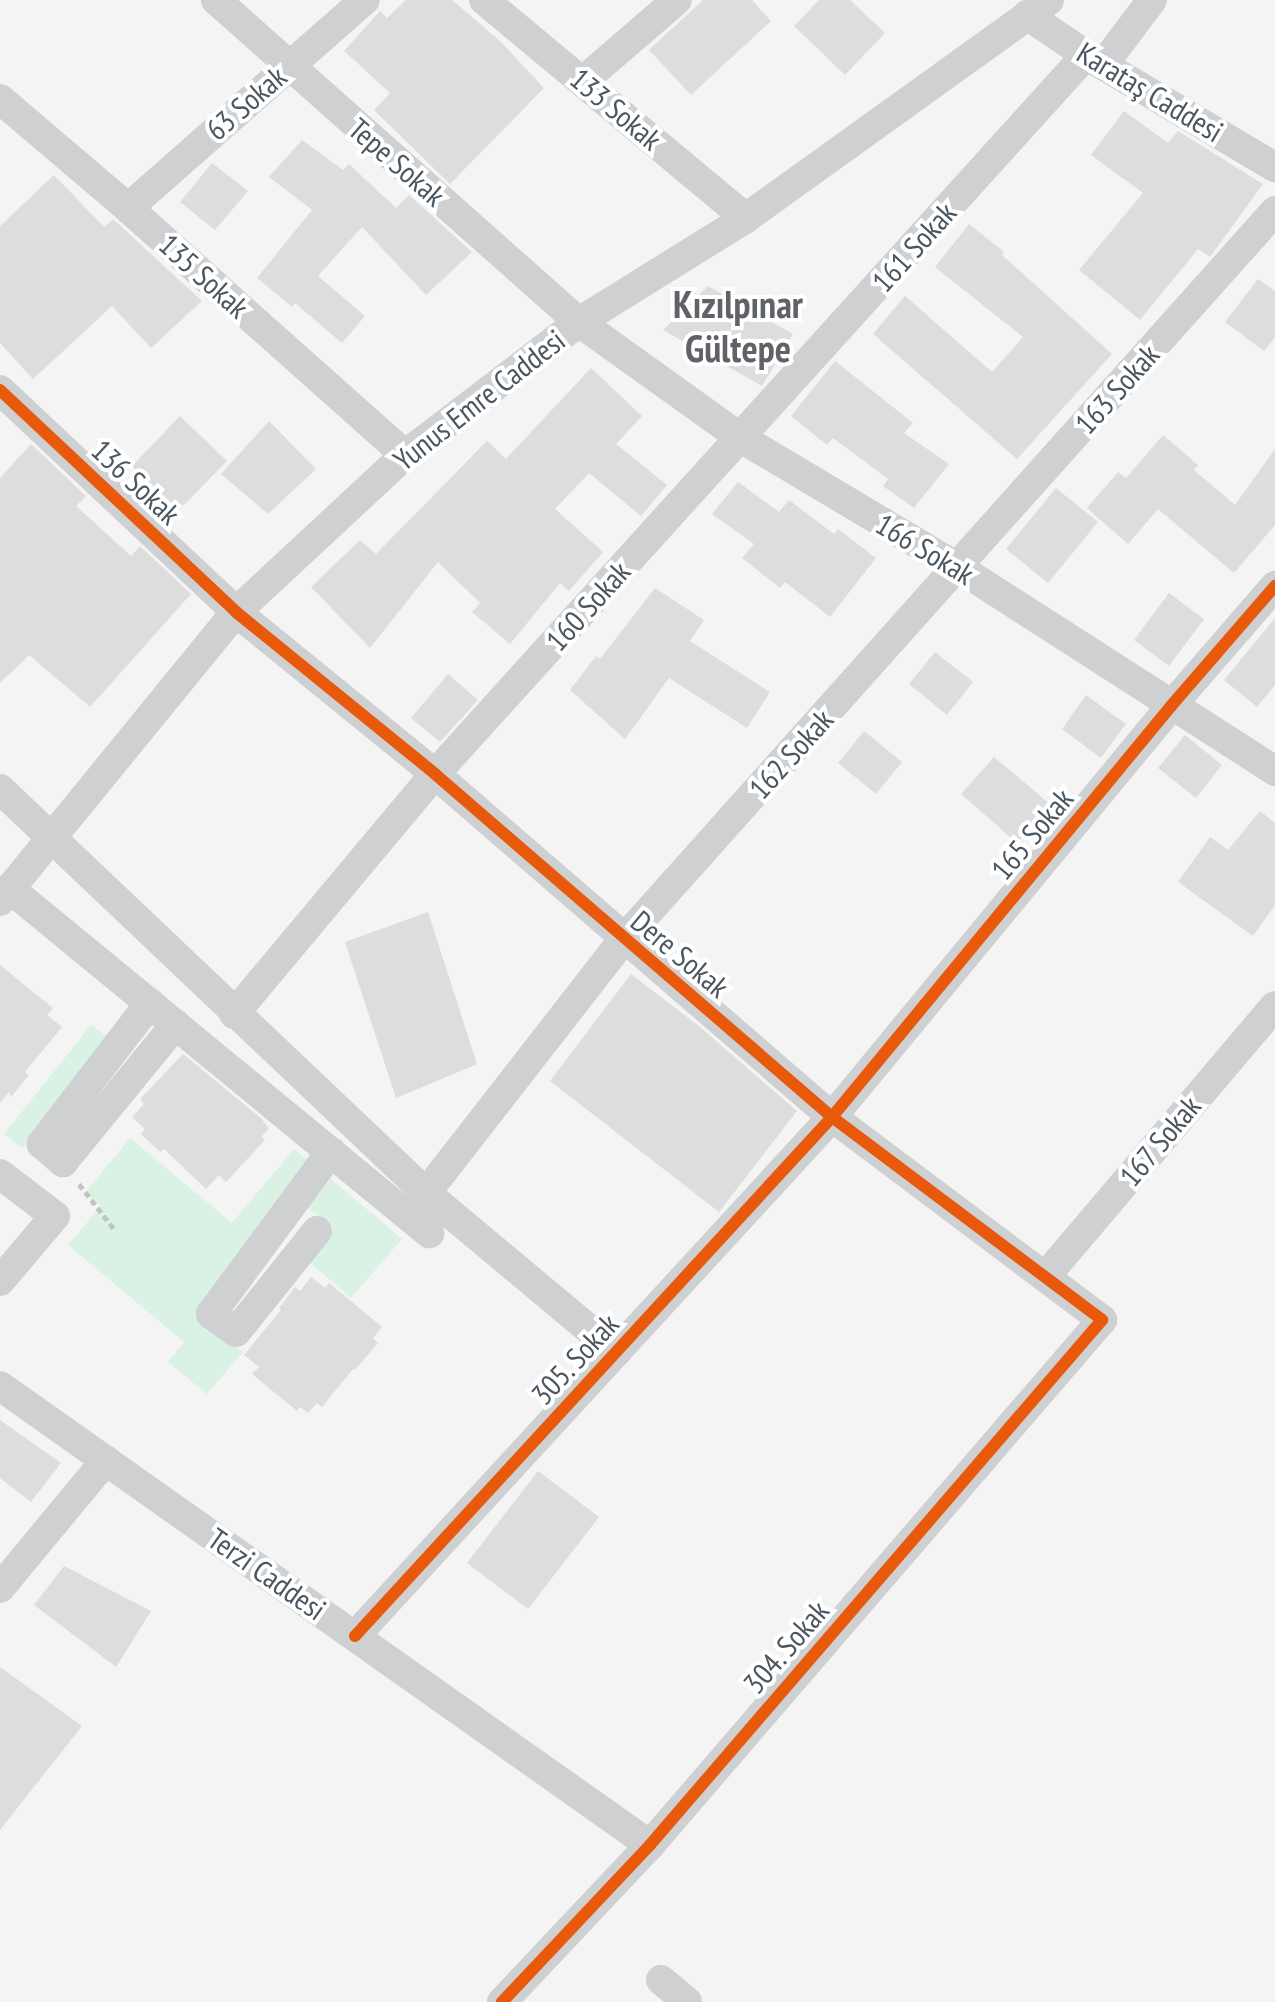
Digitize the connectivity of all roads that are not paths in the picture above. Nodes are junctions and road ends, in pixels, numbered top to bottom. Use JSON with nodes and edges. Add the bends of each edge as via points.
{"nodes":[{"id":1,"x":216,"y":0,"type":"edge"},
{"id":2,"x":365,"y":0,"type":"edge"},
{"id":3,"x":484,"y":0,"type":"edge"},
{"id":4,"x":677,"y":0,"type":"edge"},
{"id":5,"x":1152,"y":0,"type":"edge"},
{"id":6,"x":1038,"y":8,"type":"edge"},
{"id":7,"x":1094,"y":60,"type":"junction"},
{"id":8,"x":289,"y":65,"type":"junction"},
{"id":9,"x":583,"y":81,"type":"junction"},
{"id":10,"x":0,"y":99,"type":"edge"},
{"id":11,"x":1275,"y":167,"type":"edge"},
{"id":12,"x":128,"y":208,"type":"junction"},
{"id":13,"x":1275,"y":211,"type":"edge"},
{"id":14,"x":746,"y":218,"type":"junction"},
{"id":15,"x":579,"y":322,"type":"junction"},
{"id":16,"x":0,"y":390,"type":"edge"},
{"id":17,"x":741,"y":438,"type":"junction"},
{"id":18,"x":405,"y":455,"type":"junction"},
{"id":19,"x":959,"y":568,"type":"junction"},
{"id":20,"x":1275,"y":586,"type":"edge"},
{"id":21,"x":236,"y":612,"type":"junction"},
{"id":22,"x":1171,"y":706,"type":"junction"},
{"id":23,"x":1275,"y":771,"type":"edge"},
{"id":24,"x":435,"y":774,"type":"junction"},
{"id":25,"x":0,"y":789,"type":"edge"},
{"id":26,"x":50,"y":836,"type":"junction"},
{"id":27,"x":5,"y":894,"type":"edge"},
{"id":28,"x":623,"y":940,"type":"junction"},
{"id":29,"x":150,"y":1003,"type":"junction"},
{"id":30,"x":1275,"y":1006,"type":"edge"},
{"id":31,"x":234,"y":1014,"type":"junction"},
{"id":32,"x":176,"y":1024,"type":"junction"},
{"id":33,"x":832,"y":1117,"type":"junction"},
{"id":34,"x":331,"y":1152,"type":"junction"},
{"id":35,"x":0,"y":1174,"type":"edge"},
{"id":36,"x":426,"y":1193,"type":"junction"},
{"id":37,"x":317,"y":1231,"type":"dead end"},
{"id":38,"x":429,"y":1233,"type":"dead end"},
{"id":39,"x":1045,"y":1277,"type":"junction"},
{"id":40,"x":0,"y":1281,"type":"edge"},
{"id":41,"x":1102,"y":1320,"type":"joint"},
{"id":42,"x":616,"y":1352,"type":"junction"},
{"id":43,"x":0,"y":1386,"type":"edge"},
{"id":44,"x":106,"y":1460,"type":"junction"},
{"id":45,"x":0,"y":1588,"type":"edge"},
{"id":46,"x":355,"y":1636,"type":"junction"},
{"id":47,"x":650,"y":1845,"type":"junction"},
{"id":48,"x":661,"y":1980,"type":"dead end"},
{"id":49,"x":502,"y":2002,"type":"edge"},
{"id":50,"x":687,"y":2002,"type":"edge"}],
"edges":[{"from":1,"to":8,"type":"street","name":"Tepe Sokak"},
{"from":2,"to":8,"type":"street","name":"63 Sokak"},
{"from":3,"to":9,"type":"street","name":"133 Sokak"},
{"from":4,"to":9,"type":"street"},
{"from":5,"to":7,"type":"street","name":"161 Sokak"},
{"from":6,"to":7,"type":"street","name":"Karataş Caddesi"},
{"from":6,"to":14,"type":"street","name":"Yunus Emre Caddesi"},
{"from":7,"to":11,"type":"street","name":"Karataş Caddesi"},
{"from":7,"to":17,"type":"street","name":"161 Sokak"},
{"from":8,"to":12,"type":"street","name":"63 Sokak"},
{"from":8,"to":15,"type":"street","name":"Tepe Sokak"},
{"from":9,"to":14,"type":"street","name":"133 Sokak"},
{"from":10,"to":12,"type":"street","name":"135 Sokak"},
{"from":12,"to":18,"type":"street","name":"135 Sokak"},
{"from":13,"to":19,"type":"street","name":"163 Sokak"},
{"from":14,"to":15,"type":"street","name":"Yunus Emre Caddesi"},
{"from":15,"to":17,"type":"street","name":"166 Sokak"},
{"from":15,"to":18,"type":"street","name":"Yunus Emre Caddesi"},
{"from":16,"to":21,"type":"street","name":"136 Sokak"},
{"from":17,"to":19,"type":"street","name":"166 Sokak"},
{"from":17,"to":24,"type":"street","name":"160 Sokak"},
{"from":18,"to":21,"type":"street","name":"Yunus Emre Caddesi"},
{"from":19,"to":22,"type":"street","name":"166 Sokak"},
{"from":19,"to":28,"type":"street","name":"162 Sokak"},
{"from":20,"to":22,"type":"street","name":"165 Sokak"},
{"from":21,"to":24,"type":"street","name":"Dere Sokak"},
{"from":21,"to":26,"type":"street","name":"Yunus Emre Caddesi"},
{"from":22,"to":23,"type":"street","name":"166 Sokak"},
{"from":22,"to":33,"type":"street","name":"165 Sokak"},
{"from":24,"to":28,"type":"street","name":"Dere Sokak"},
{"from":24,"to":31,"type":"street","name":"160 Sokak"},
{"from":25,"to":26,"type":"street"},
{"from":26,"to":27,"type":"street","name":"Yunus Emre Caddesi"},
{"from":26,"to":31,"type":"street"},
{"from":27,"to":29,"type":"street"},
{"from":28,"to":33,"type":"street","name":"Dere Sokak"},
{"from":28,"to":36,"type":"street","name":"162 Sokak"},
{"from":29,"to":32,"type":"street"},
{"from":29,"to":32,"type":"street","via":[[42,1144],[63,1162]]},
{"from":30,"to":39,"type":"street","name":"167 Sokak"},
{"from":31,"to":36,"type":"street"},
{"from":32,"to":34,"type":"street"},
{"from":33,"to":39,"type":"street","name":"Dere Sokak"},
{"from":33,"to":42,"type":"street","name":"305. Sokak"},
{"from":34,"to":37,"type":"street","via":[[211,1314],[236,1332]]},
{"from":34,"to":38,"type":"street"},
{"from":35,"to":40,"type":"street","via":[[55,1216]]},
{"from":36,"to":42,"type":"street"},
{"from":39,"to":41,"type":"street","name":"Dere Sokak"},
{"from":41,"to":47,"type":"street","name":"304. Sokak"},
{"from":42,"to":46,"type":"street","name":"305. Sokak"},
{"from":43,"to":44,"type":"street","name":"Terzi Caddesi"},
{"from":44,"to":45,"type":"street"},
{"from":44,"to":46,"type":"street","name":"Terzi Caddesi"},
{"from":46,"to":47,"type":"street","name":"Terzi Caddesi"},
{"from":47,"to":49,"type":"street","name":"304. Sokak"},
{"from":48,"to":50,"type":"street"}]}
